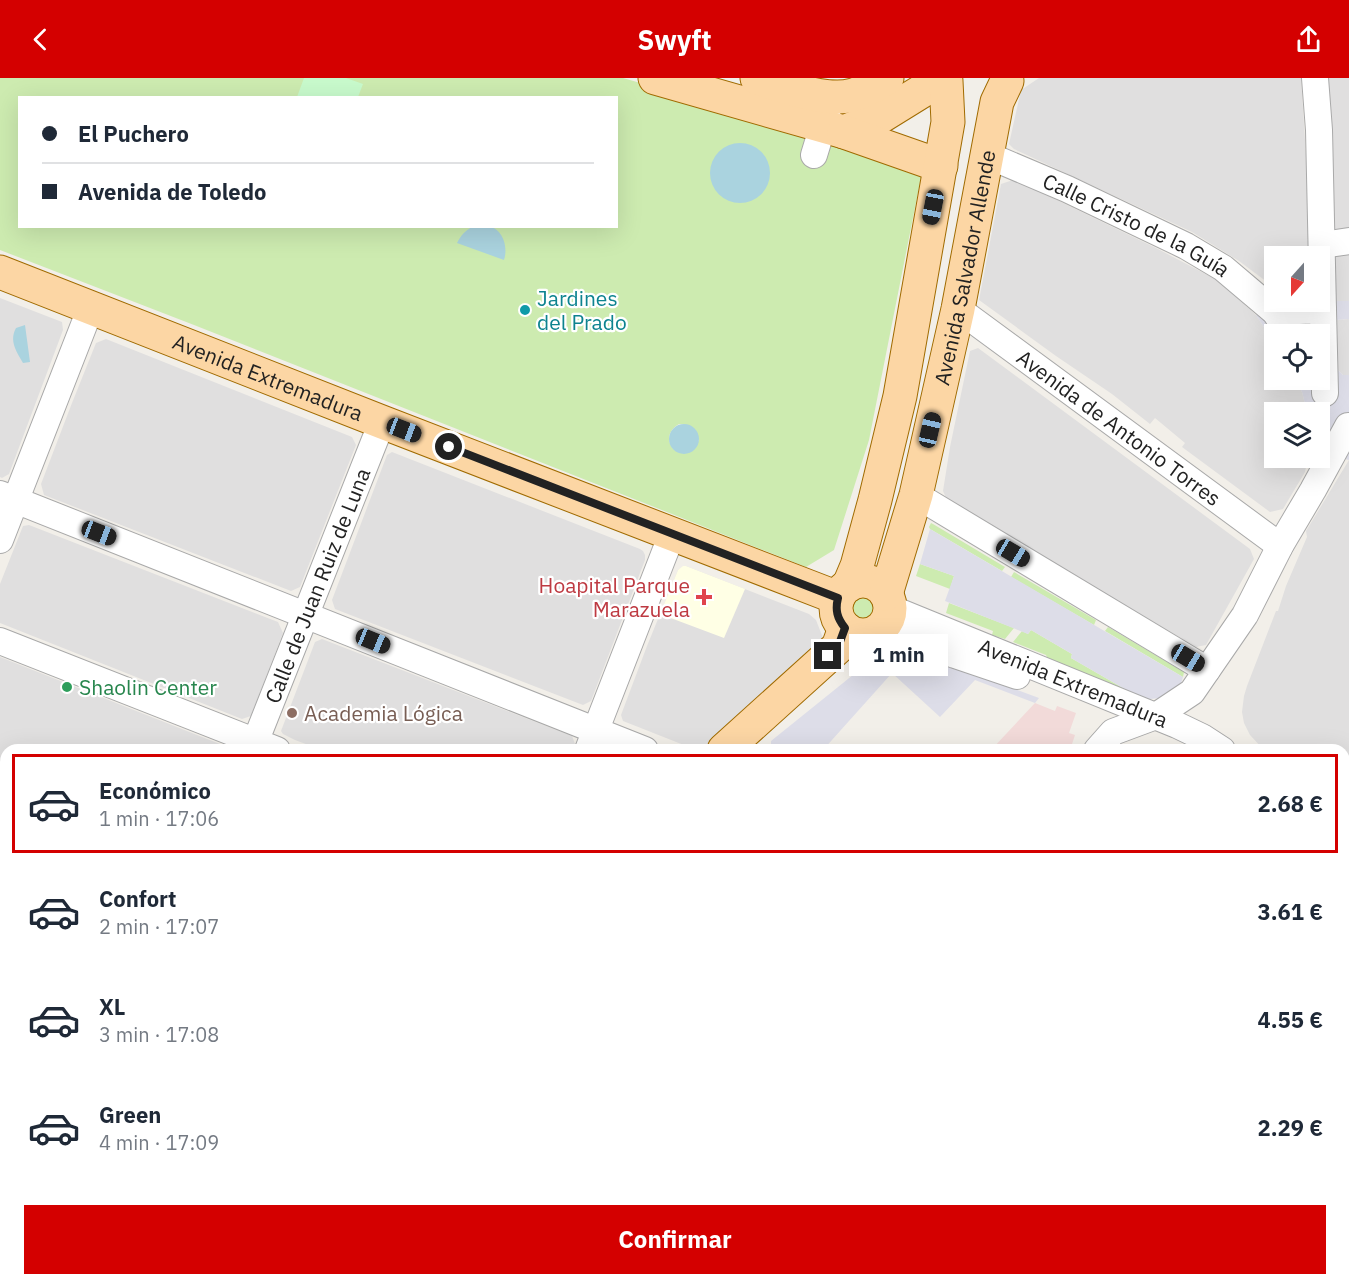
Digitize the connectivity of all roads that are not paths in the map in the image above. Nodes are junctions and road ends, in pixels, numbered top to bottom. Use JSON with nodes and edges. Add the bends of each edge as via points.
{"nodes":[{"id":1,"x":655,"y":78,"type":"edge"},
{"id":2,"x":757,"y":78,"type":"edge"},
{"id":3,"x":802,"y":78,"type":"edge"},
{"id":4,"x":887,"y":78,"type":"edge"},
{"id":5,"x":1315,"y":78,"type":"edge"},
{"id":6,"x":944,"y":79,"type":"edge"},
{"id":7,"x":1008,"y":79,"type":"edge"},
{"id":8,"x":835,"y":112,"type":"edge"},
{"id":9,"x":987,"y":154,"type":"junction"},
{"id":10,"x":941,"y":166,"type":"junction"},
{"id":11,"x":1349,"y":241,"type":"edge"},
{"id":12,"x":1322,"y":245,"type":"joint"},
{"id":13,"x":0,"y":272,"type":"edge"},
{"id":14,"x":1264,"y":303,"type":"edge"},
{"id":15,"x":91,"y":307,"type":"junction"},
{"id":16,"x":958,"y":309,"type":"junction"},
{"id":17,"x":1275,"y":312,"type":"edge"},
{"id":18,"x":1283,"y":324,"type":"edge"},
{"id":19,"x":1324,"y":390,"type":"edge"},
{"id":20,"x":382,"y":422,"type":"junction"},
{"id":21,"x":1348,"y":427,"type":"edge"},
{"id":22,"x":916,"y":495,"type":"junction"},
{"id":23,"x":8,"y":497,"type":"edge"},
{"id":24,"x":672,"y":534,"type":"junction"},
{"id":25,"x":0,"y":540,"type":"edge"},
{"id":26,"x":1280,"y":546,"type":"junction"},
{"id":27,"x":866,"y":610,"type":"junction"},
{"id":28,"x":306,"y":615,"type":"junction"},
{"id":29,"x":0,"y":641,"type":"edge"},
{"id":30,"x":1207,"y":670,"type":"junction"},
{"id":31,"x":1192,"y":692,"type":"junction"},
{"id":32,"x":1086,"y":699,"type":"junction"},
{"id":33,"x":1155,"y":716,"type":"junction"},
{"id":34,"x":592,"y":740,"type":"edge"},
{"id":35,"x":1105,"y":741,"type":"edge"},
{"id":36,"x":255,"y":744,"type":"edge"},
{"id":37,"x":263,"y":744,"type":"edge"},
{"id":38,"x":613,"y":744,"type":"edge"},
{"id":39,"x":731,"y":744,"type":"edge"},
{"id":40,"x":762,"y":744,"type":"edge"},
{"id":41,"x":1212,"y":744,"type":"edge"}],
"edges":[{"from":1,"to":8,"type":"main road"},
{"from":2,"to":8,"type":"main road","via":[[792,89]]},
{"from":3,"to":8,"type":"street"},
{"from":4,"to":8,"type":"main road","via":[[852,96]]},
{"from":5,"to":12,"type":"street"},
{"from":6,"to":7,"type":"main road","via":[[968,90],[981,91]]},
{"from":6,"to":8,"type":"main road","via":[[880,117]]},
{"from":6,"to":10,"type":"main road","name":"Avenida Salvador Allende","via":[[948,122]]},
{"from":7,"to":9,"type":"main road","name":"Avenida Salvador Allende","via":[[997,102]]},
{"from":8,"to":10,"type":"main road"},
{"from":9,"to":14,"type":"street","name":"Calle Cristo de la Guía","via":[[1186,246],[1223,268]]},
{"from":9,"to":16,"type":"main road","name":"Avenida Salvador Allende"},
{"from":10,"to":27,"type":"main road","name":"Avenida Salvador Allende","via":[[900,396],[857,566]]},
{"from":11,"to":12,"type":"street"},
{"from":13,"to":15,"type":"main road","name":"Avenida Extremadura"},
{"from":15,"to":20,"type":"main road","name":"Avenida Extremadura"},
{"from":15,"to":23,"type":"street"},
{"from":16,"to":22,"type":"main road","name":"Avenida Salvador Allende"},
{"from":16,"to":26,"type":"street","name":"Avenida de Antonio Torres"},
{"from":17,"to":18,"type":"street","name":"Calle Cristo de la Guía"},
{"from":19,"to":21,"type":"street"},
{"from":20,"to":24,"type":"main road","name":"Avenida Extremadura"},
{"from":20,"to":28,"type":"street","name":"Calle de Juan Ruiz de Luna"},
{"from":21,"to":26,"type":"street"},
{"from":22,"to":27,"type":"main road","name":"Avenida Salvador Allende"},
{"from":22,"to":30,"type":"street"},
{"from":23,"to":25,"type":"street"},
{"from":23,"to":28,"type":"street"},
{"from":24,"to":27,"type":"main road","name":"Avenida Extremadura"},
{"from":24,"to":34,"type":"street"},
{"from":26,"to":30,"type":"street","via":[[1245,615]]},
{"from":27,"to":32,"type":"street","name":"Avenida Extremadura","via":[[955,655]]},
{"from":27,"to":33,"type":"street","name":"Avenida Extremadura","via":[[962,636]]},
{"from":27,"to":39,"type":"main road","via":[[838,647]]},
{"from":27,"to":40,"type":"main road","via":[[866,648]]},
{"from":28,"to":34,"type":"street"},
{"from":28,"to":37,"type":"street","name":"Calle de Juan Ruiz de Luna"},
{"from":29,"to":36,"type":"street"},
{"from":30,"to":31,"type":"street"},
{"from":31,"to":33,"type":"street"},
{"from":31,"to":41,"type":"street","via":[[1186,704],[1186,717],[1192,729]]},
{"from":32,"to":33,"type":"street","name":"Avenida Extremadura"},
{"from":32,"to":35,"type":"street","via":[[1101,704],[1115,716],[1116,726]]},
{"from":33,"to":35,"type":"street"},
{"from":33,"to":41,"type":"street"},
{"from":34,"to":38,"type":"street"}]}
